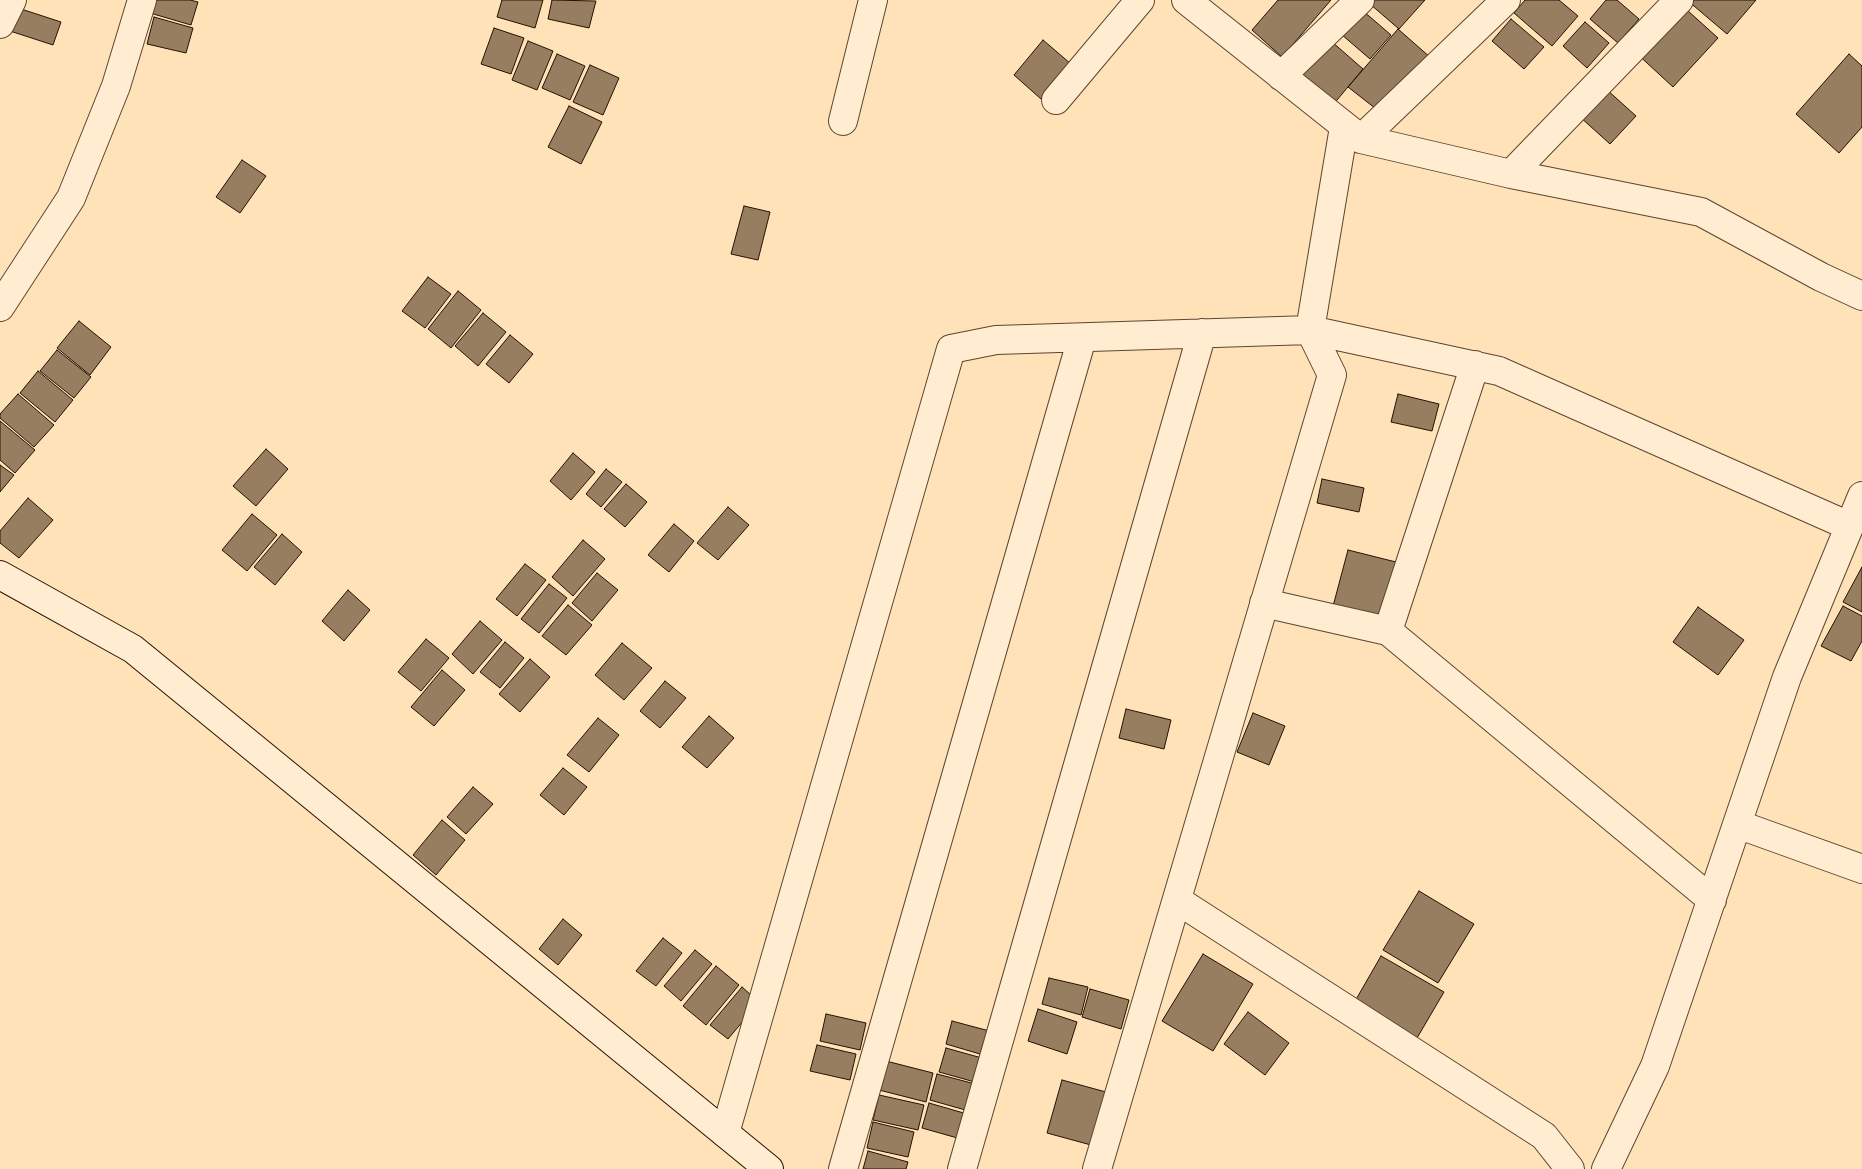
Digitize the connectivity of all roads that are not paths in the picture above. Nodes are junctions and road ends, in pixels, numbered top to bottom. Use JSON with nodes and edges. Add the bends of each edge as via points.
{"nodes":[{"id":1,"x":12,"y":0,"type":"edge"},
{"id":2,"x":142,"y":0,"type":"edge"},
{"id":3,"x":873,"y":0,"type":"edge"},
{"id":4,"x":1140,"y":0,"type":"edge"},
{"id":5,"x":1360,"y":0,"type":"edge"},
{"id":6,"x":1506,"y":0,"type":"edge"},
{"id":7,"x":1678,"y":0,"type":"edge"},
{"id":8,"x":1203,"y":5,"type":"edge"},
{"id":9,"x":0,"y":24,"type":"edge"},
{"id":10,"x":1280,"y":76,"type":"junction"},
{"id":11,"x":1056,"y":100,"type":"dead end"},
{"id":12,"x":842,"y":121,"type":"dead end"},
{"id":13,"x":1352,"y":133,"type":"junction"},
{"id":14,"x":1512,"y":174,"type":"junction"},
{"id":15,"x":1862,"y":296,"type":"edge"},
{"id":16,"x":0,"y":307,"type":"edge"},
{"id":17,"x":1310,"y":330,"type":"junction"},
{"id":18,"x":1202,"y":333,"type":"junction"},
{"id":19,"x":1082,"y":338,"type":"junction"},
{"id":20,"x":1475,"y":365,"type":"junction"},
{"id":21,"x":1862,"y":496,"type":"edge"},
{"id":22,"x":1851,"y":541,"type":"edge"},
{"id":23,"x":0,"y":575,"type":"edge"},
{"id":24,"x":1264,"y":604,"type":"junction"},
{"id":25,"x":1388,"y":631,"type":"junction"},
{"id":26,"x":1737,"y":824,"type":"junction"},
{"id":27,"x":1862,"y":869,"type":"edge"},
{"id":28,"x":1177,"y":900,"type":"junction"},
{"id":29,"x":1712,"y":900,"type":"junction"},
{"id":30,"x":725,"y":1133,"type":"junction"},
{"id":31,"x":769,"y":1169,"type":"edge"},
{"id":32,"x":843,"y":1169,"type":"edge"},
{"id":33,"x":962,"y":1169,"type":"edge"},
{"id":34,"x":1097,"y":1169,"type":"edge"},
{"id":35,"x":1570,"y":1169,"type":"edge"},
{"id":36,"x":1606,"y":1169,"type":"edge"}],
"edges":[{"from":1,"to":9,"type":"street"},
{"from":2,"to":16,"type":"street","via":[[116,86],[72,198]]},
{"from":3,"to":12,"type":"street"},
{"from":4,"to":11,"type":"street"},
{"from":5,"to":10,"type":"street"},
{"from":6,"to":13,"type":"street"},
{"from":7,"to":14,"type":"street"},
{"from":8,"to":10,"type":"street"},
{"from":10,"to":13,"type":"street"},
{"from":13,"to":14,"type":"street"},
{"from":13,"to":17,"type":"street"},
{"from":14,"to":15,"type":"street","via":[[1700,212]]},
{"from":17,"to":18,"type":"street"},
{"from":17,"to":20,"type":"street"},
{"from":17,"to":24,"type":"street","via":[[1332,375]]},
{"from":18,"to":19,"type":"street"},
{"from":18,"to":33,"type":"street"},
{"from":19,"to":30,"type":"street","via":[[996,340],[950,349]]},
{"from":19,"to":32,"type":"street"},
{"from":20,"to":22,"type":"street","via":[[1498,371]]},
{"from":20,"to":25,"type":"street"},
{"from":21,"to":22,"type":"street"},
{"from":22,"to":26,"type":"street","via":[[1787,677]]},
{"from":23,"to":30,"type":"street","via":[[133,649]]},
{"from":24,"to":25,"type":"street"},
{"from":24,"to":28,"type":"street"},
{"from":25,"to":29,"type":"street"},
{"from":26,"to":27,"type":"street"},
{"from":26,"to":29,"type":"street"},
{"from":28,"to":34,"type":"street"},
{"from":28,"to":35,"type":"street","via":[[1544,1136]]},
{"from":29,"to":36,"type":"street","via":[[1656,1066]]},
{"from":30,"to":31,"type":"street"}]}
